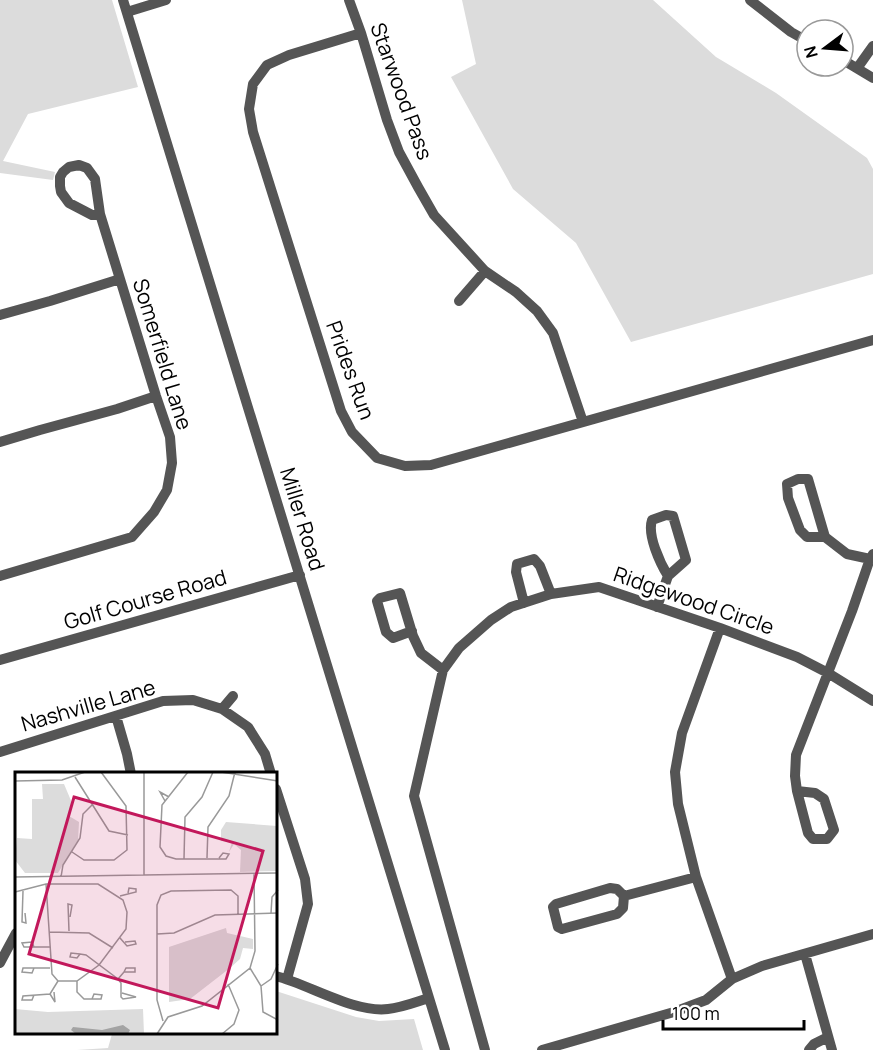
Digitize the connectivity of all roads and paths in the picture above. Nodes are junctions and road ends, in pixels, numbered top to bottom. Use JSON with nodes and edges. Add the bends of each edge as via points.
{"nodes":[{"id":1,"x":123,"y":0,"type":"edge"},
{"id":2,"x":166,"y":0,"type":"edge"},
{"id":3,"x":349,"y":0,"type":"edge"},
{"id":4,"x":750,"y":0,"type":"edge"},
{"id":5,"x":127,"y":12,"type":"junction"},
{"id":6,"x":361,"y":33,"type":"junction"},
{"id":7,"x":795,"y":34,"type":"edge"},
{"id":8,"x":873,"y":46,"type":"edge"},
{"id":9,"x":855,"y":66,"type":"edge"},
{"id":10,"x":858,"y":67,"type":"junction"},
{"id":11,"x":873,"y":78,"type":"edge"},
{"id":12,"x":100,"y":214,"type":"junction"},
{"id":13,"x":485,"y":272,"type":"junction"},
{"id":14,"x":120,"y":279,"type":"junction"},
{"id":15,"x":459,"y":301,"type":"dead end"},
{"id":16,"x":0,"y":315,"type":"edge"},
{"id":17,"x":873,"y":340,"type":"edge"},
{"id":18,"x":156,"y":396,"type":"junction"},
{"id":19,"x":583,"y":422,"type":"junction"},
{"id":20,"x":0,"y":442,"type":"edge"},
{"id":21,"x":825,"y":537,"type":"junction"},
{"id":22,"x":871,"y":557,"type":"edge"},
{"id":23,"x":300,"y":575,"type":"junction"},
{"id":24,"x":0,"y":576,"type":"edge"},
{"id":25,"x":668,"y":576,"type":"junction"},
{"id":26,"x":551,"y":594,"type":"junction"},
{"id":27,"x":524,"y":603,"type":"junction"},
{"id":28,"x":657,"y":607,"type":"junction"},
{"id":29,"x":720,"y":628,"type":"junction"},
{"id":30,"x":412,"y":631,"type":"dead end"},
{"id":31,"x":0,"y":660,"type":"edge"},
{"id":32,"x":443,"y":670,"type":"junction"},
{"id":33,"x":828,"y":673,"type":"junction"},
{"id":34,"x":232,"y":696,"type":"dead end"},
{"id":35,"x":873,"y":701,"type":"edge"},
{"id":36,"x":222,"y":710,"type":"junction"},
{"id":37,"x":116,"y":716,"type":"junction"},
{"id":38,"x":0,"y":752,"type":"edge"},
{"id":39,"x":131,"y":772,"type":"edge"},
{"id":40,"x":270,"y":772,"type":"edge"},
{"id":41,"x":797,"y":790,"type":"junction"},
{"id":42,"x":278,"y":795,"type":"edge"},
{"id":43,"x":696,"y":877,"type":"junction"},
{"id":44,"x":624,"y":896,"type":"junction"},
{"id":45,"x":873,"y":934,"type":"edge"},
{"id":46,"x":13,"y":946,"type":"edge"},
{"id":47,"x":805,"y":954,"type":"junction"},
{"id":48,"x":0,"y":963,"type":"edge"},
{"id":49,"x":278,"y":977,"type":"edge"},
{"id":50,"x":287,"y":979,"type":"junction"},
{"id":51,"x":732,"y":979,"type":"junction"},
{"id":52,"x":429,"y":998,"type":"junction"},
{"id":53,"x":828,"y":1037,"type":"junction"},
{"id":54,"x":445,"y":1050,"type":"edge"},
{"id":55,"x":485,"y":1050,"type":"edge"},
{"id":56,"x":542,"y":1050,"type":"edge"},
{"id":57,"x":809,"y":1050,"type":"edge"},
{"id":58,"x":832,"y":1050,"type":"edge"}],
"edges":[{"from":1,"to":5,"type":"street","name":"Miller Road"},
{"from":2,"to":5,"type":"street"},
{"from":3,"to":6,"type":"street","name":"Starwood Pass"},
{"from":4,"to":7,"type":"street"},
{"from":5,"to":23,"type":"street","name":"Miller Road"},
{"from":6,"to":13,"type":"street","name":"Starwood Pass","via":[[399,152],[434,215]]},
{"from":6,"to":19,"type":"street","name":"Prides Run","via":[[267,65],[253,84],[249,109],[340,411],[352,432],[377,458],[405,466],[431,465]]},
{"from":8,"to":10,"type":"street"},
{"from":9,"to":10,"type":"street"},
{"from":10,"to":11,"type":"street"},
{"from":12,"to":12,"type":"street","name":"Somerfield Lane","via":[[95,178],[87,168],[69,167],[60,177],[61,192],[69,203],[92,215]]},
{"from":12,"to":14,"type":"street","name":"Somerfield Lane"},
{"from":13,"to":15,"type":"street"},
{"from":13,"to":19,"type":"street","name":"Starwood Pass","via":[[530,304],[553,333]]},
{"from":14,"to":16,"type":"street"},
{"from":14,"to":18,"type":"street","name":"Somerfield Lane"},
{"from":17,"to":19,"type":"street","name":"Prides Run"},
{"from":18,"to":20,"type":"street"},
{"from":18,"to":24,"type":"street","name":"Somerfield Lane","via":[[170,437],[172,463],[168,490],[154,512],[132,537]]},
{"from":21,"to":21,"type":"street","via":[[808,479],[787,484],[800,530],[807,537]]},
{"from":21,"to":22,"type":"street","via":[[847,554]]},
{"from":22,"to":33,"type":"street"},
{"from":23,"to":31,"type":"street","name":"Golf Course Road"},
{"from":23,"to":52,"type":"street","name":"Miller Road"},
{"from":25,"to":25,"type":"street","via":[[649,527],[652,520],[666,515],[673,516],[686,560]]},
{"from":25,"to":28,"type":"street"},
{"from":26,"to":27,"type":"street","name":"Ridgewood Circle"},
{"from":26,"to":27,"type":"street","via":[[540,566],[534,559],[525,561],[517,564],[516,572]]},
{"from":26,"to":28,"type":"street","name":"Ridgewood Circle","via":[[599,587]]},
{"from":27,"to":32,"type":"street","name":"Ridgewood Circle","via":[[511,607],[474,634]]},
{"from":28,"to":29,"type":"street","name":"Ridgewood Circle"},
{"from":29,"to":33,"type":"street","name":"Ridgewood Circle"},
{"from":29,"to":43,"type":"street","via":[[682,732],[675,772],[678,804]]},
{"from":30,"to":32,"type":"street","via":[[422,653]]},
{"from":32,"to":55,"type":"street","name":"Ridgewood Circle","via":[[414,796]]},
{"from":33,"to":35,"type":"street","name":"Ridgewood Circle"},
{"from":33,"to":41,"type":"street","via":[[796,755]]},
{"from":34,"to":36,"type":"street"},
{"from":36,"to":37,"type":"street","name":"Nashville Lane","via":[[193,700],[163,701]]},
{"from":36,"to":40,"type":"street","name":"Nashville Lane","via":[[248,727],[265,753]]},
{"from":37,"to":38,"type":"street","name":"Nashville Lane"},
{"from":37,"to":39,"type":"street"},
{"from":41,"to":41,"type":"street","via":[[808,833],[813,839],[826,839],[834,830],[824,799]]},
{"from":42,"to":50,"type":"street","via":[[305,879],[308,904]]},
{"from":43,"to":44,"type":"street"},
{"from":43,"to":51,"type":"street"},
{"from":44,"to":44,"type":"street","via":[[623,908],[617,914],[558,927],[553,907],[556,903],[610,888]]},
{"from":45,"to":47,"type":"street"},
{"from":46,"to":48,"type":"street"},
{"from":47,"to":51,"type":"street"},
{"from":47,"to":53,"type":"street"},
{"from":49,"to":50,"type":"street"},
{"from":50,"to":52,"type":"street","via":[[368,1009],[388,1009]]},
{"from":51,"to":56,"type":"street","via":[[706,1000],[674,1012]]},
{"from":52,"to":54,"type":"street","name":"Miller Road"},
{"from":53,"to":57,"type":"street"},
{"from":53,"to":58,"type":"street"}]}
